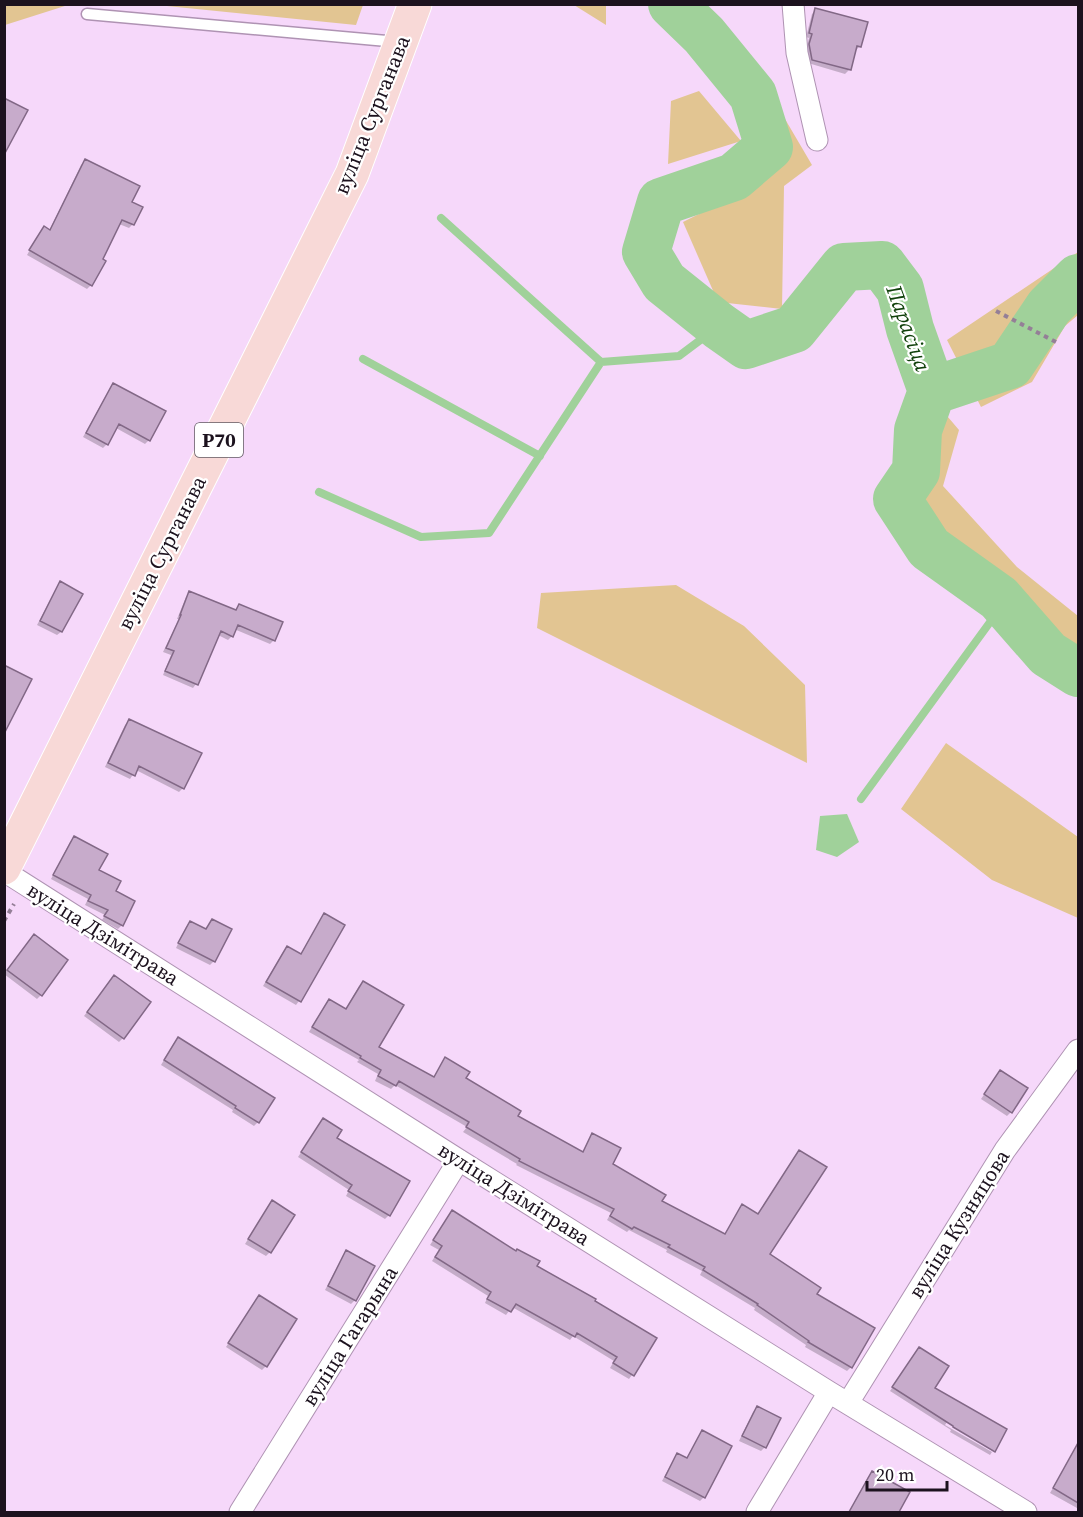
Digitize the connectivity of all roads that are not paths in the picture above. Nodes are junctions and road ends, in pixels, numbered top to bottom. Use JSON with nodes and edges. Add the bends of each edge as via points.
{"nodes":[{"id":1,"x":415,"y":4,"type":"edge"},
{"id":2,"x":793,"y":4,"type":"edge"},
{"id":3,"x":87,"y":14,"type":"dead end"},
{"id":4,"x":401,"y":43,"type":"junction"},
{"id":5,"x":817,"y":140,"type":"dead end"},
{"id":6,"x":4,"y":869,"type":"edge"},
{"id":7,"x":1078,"y":1050,"type":"edge"},
{"id":8,"x":459,"y":1160,"type":"junction"},
{"id":9,"x":829,"y":1392,"type":"junction"},
{"id":10,"x":848,"y":1403,"type":"junction"},
{"id":11,"x":240,"y":1512,"type":"edge"},
{"id":12,"x":757,"y":1512,"type":"edge"},
{"id":13,"x":1026,"y":1512,"type":"edge"}],
"edges":[{"from":1,"to":4,"type":"main road","name":"вуліца Сурганава","number":"Р70"},
{"from":2,"to":5,"type":"street","via":[[797,53]]},
{"from":3,"to":4,"type":"lane"},
{"from":4,"to":6,"type":"main road","name":"вуліца Сурганава","number":"Р70","via":[[352,174]]},
{"from":6,"to":8,"type":"street","name":"вуліца Дзімітрава"},
{"from":7,"to":10,"type":"street","name":"вуліца Кузняцова","via":[[1005,1150]]},
{"from":8,"to":9,"type":"street","name":"вуліца Дзімітрава"},
{"from":8,"to":11,"type":"street","name":"вуліца Гагарына"},
{"from":9,"to":10,"type":"street","name":"вуліца Дзімітрава"},
{"from":9,"to":12,"type":"street"},
{"from":10,"to":13,"type":"street","name":"вуліца Дзімітрава"}]}
